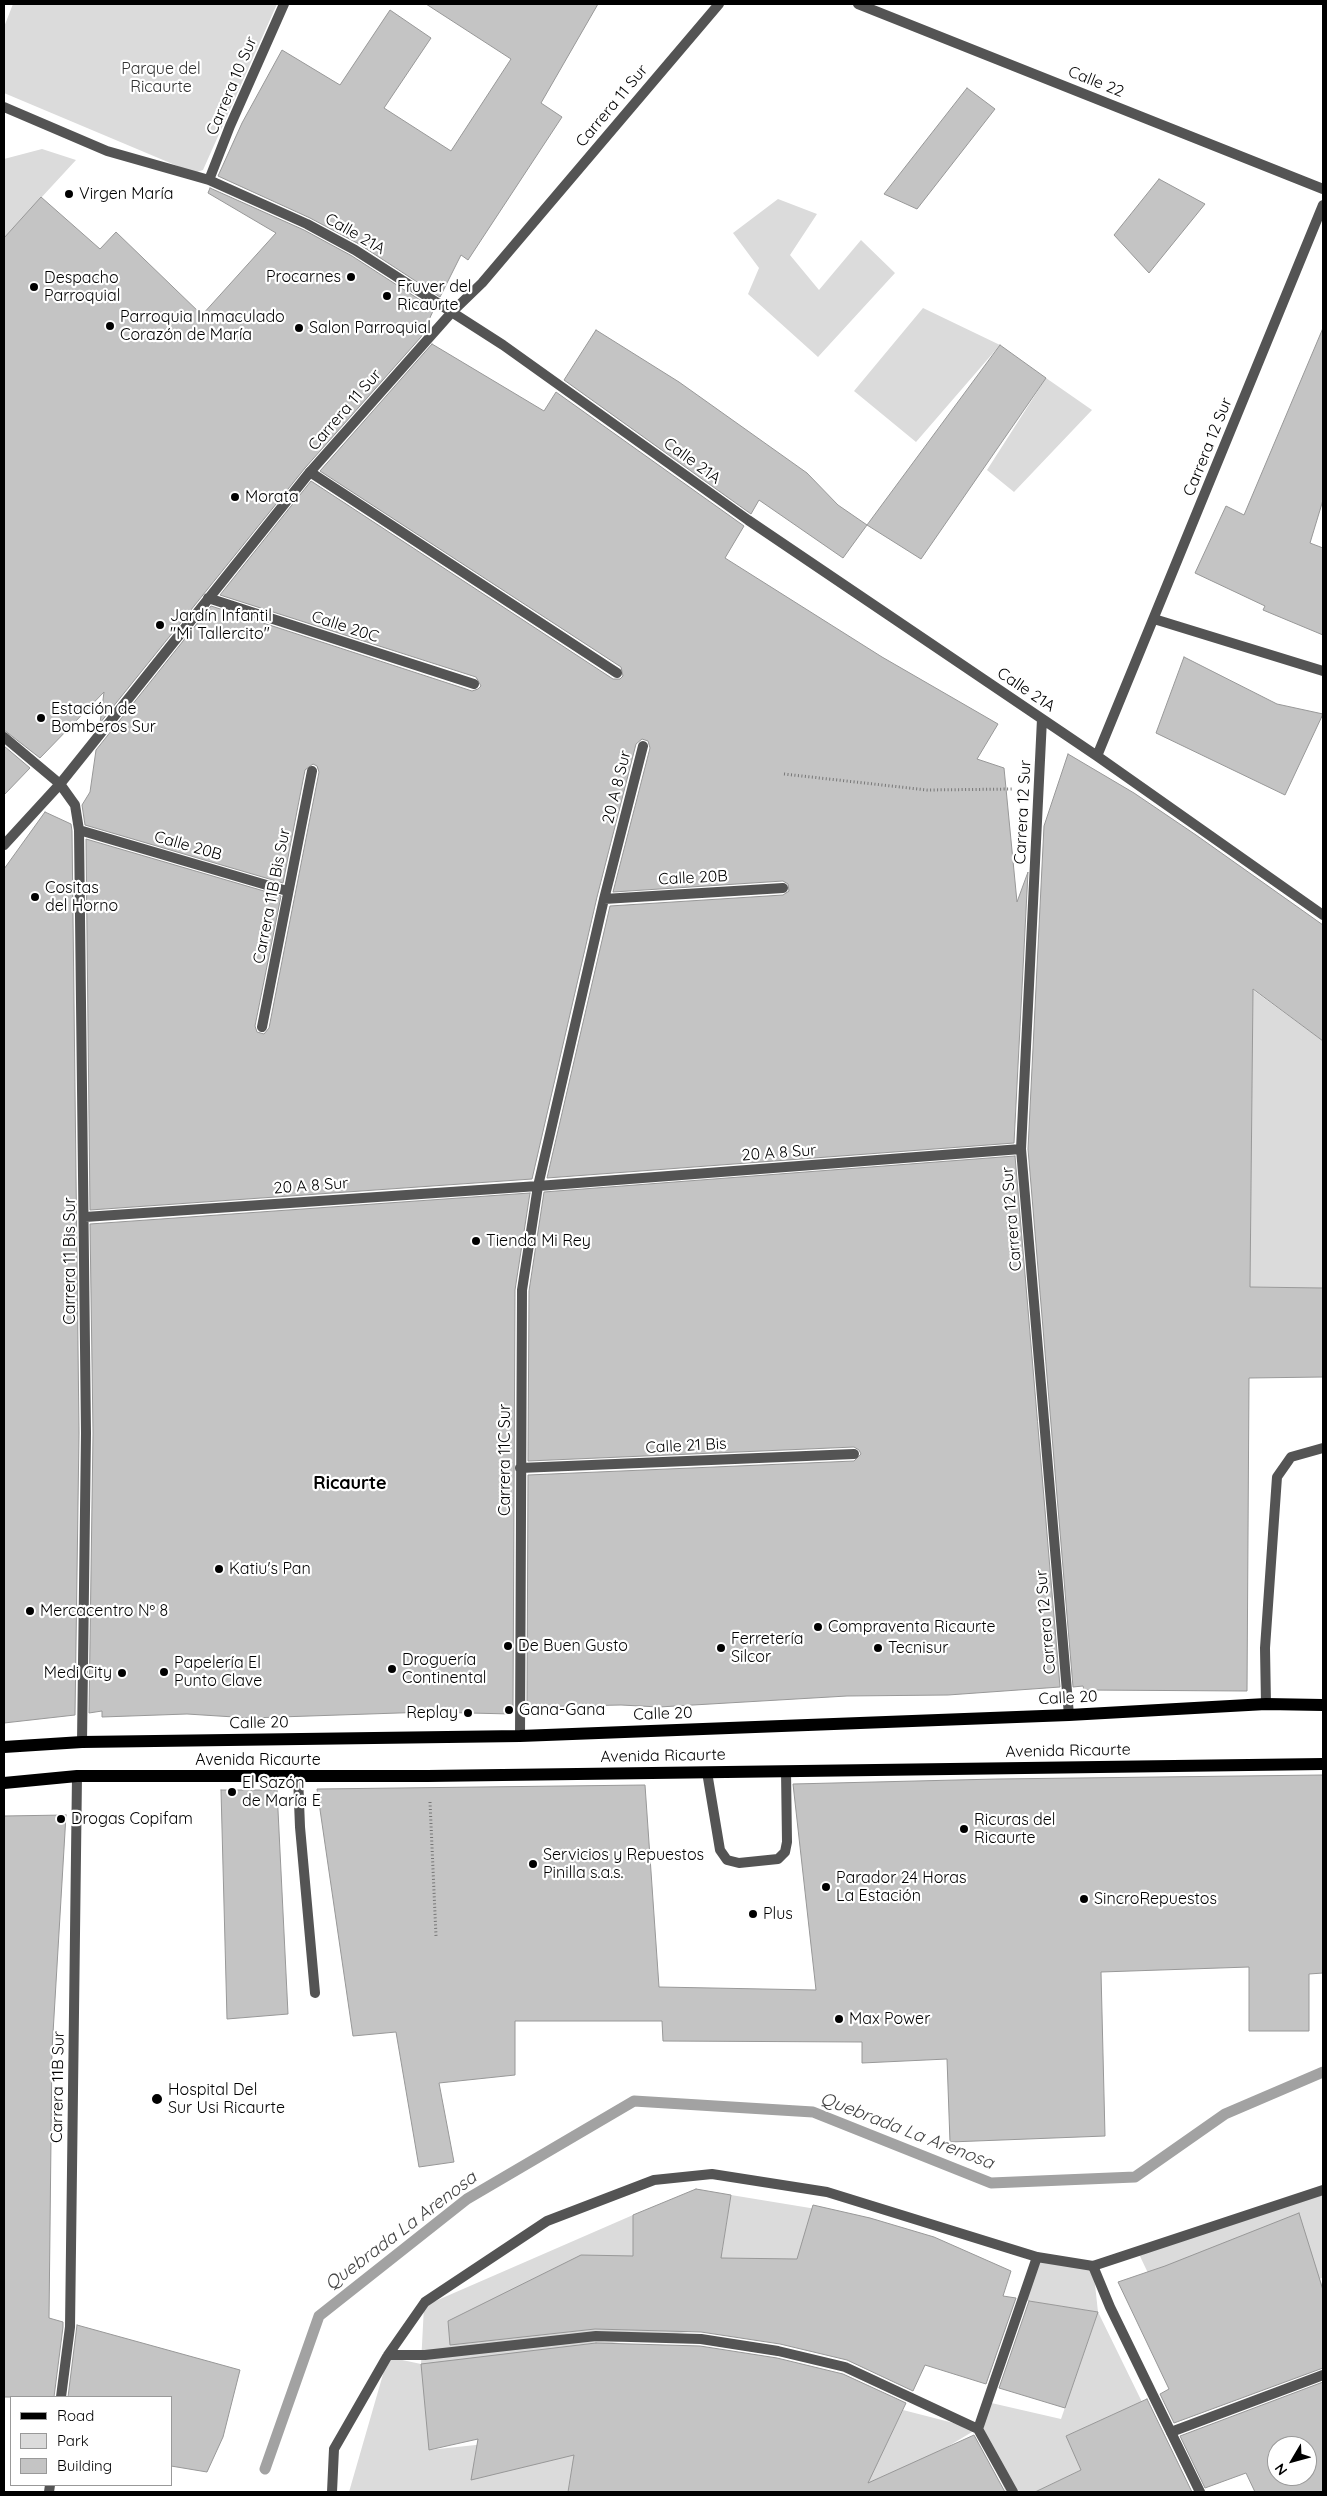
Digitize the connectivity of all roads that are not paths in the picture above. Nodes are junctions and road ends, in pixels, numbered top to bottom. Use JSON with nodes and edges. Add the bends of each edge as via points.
{"nodes":[{"id":1,"x":284,"y":4,"type":"edge"},
{"id":2,"x":719,"y":4,"type":"edge"},
{"id":3,"x":858,"y":4,"type":"edge"},
{"id":4,"x":4,"y":107,"type":"edge"},
{"id":5,"x":209,"y":180,"type":"junction"},
{"id":6,"x":1323,"y":188,"type":"edge"},
{"id":7,"x":1323,"y":205,"type":"edge"},
{"id":8,"x":452,"y":312,"type":"junction"},
{"id":9,"x":310,"y":472,"type":"junction"},
{"id":10,"x":208,"y":598,"type":"junction"},
{"id":11,"x":1154,"y":619,"type":"junction"},
{"id":12,"x":1323,"y":671,"type":"edge"},
{"id":13,"x":617,"y":673,"type":"dead end"},
{"id":14,"x":474,"y":684,"type":"dead end"},
{"id":15,"x":1042,"y":719,"type":"junction"},
{"id":16,"x":4,"y":737,"type":"edge"},
{"id":17,"x":642,"y":746,"type":"dead end"},
{"id":18,"x":1097,"y":756,"type":"junction"},
{"id":19,"x":312,"y":771,"type":"dead end"},
{"id":20,"x":60,"y":784,"type":"junction"},
{"id":21,"x":80,"y":830,"type":"junction"},
{"id":22,"x":4,"y":845,"type":"edge"},
{"id":23,"x":784,"y":888,"type":"dead end"},
{"id":24,"x":287,"y":891,"type":"junction"},
{"id":25,"x":604,"y":899,"type":"junction"},
{"id":26,"x":1323,"y":915,"type":"edge"},
{"id":27,"x":262,"y":1027,"type":"dead end"},
{"id":28,"x":1021,"y":1149,"type":"junction"},
{"id":29,"x":538,"y":1186,"type":"junction"},
{"id":30,"x":85,"y":1216,"type":"junction"},
{"id":31,"x":1323,"y":1448,"type":"edge"},
{"id":32,"x":854,"y":1454,"type":"dead end"},
{"id":33,"x":520,"y":1468,"type":"junction"},
{"id":34,"x":1266,"y":1704,"type":"junction"},
{"id":35,"x":1323,"y":1705,"type":"edge"},
{"id":36,"x":1069,"y":1715,"type":"junction"},
{"id":37,"x":520,"y":1736,"type":"junction"},
{"id":38,"x":82,"y":1742,"type":"junction"},
{"id":39,"x":4,"y":1747,"type":"edge"},
{"id":40,"x":1323,"y":1764,"type":"edge"},
{"id":41,"x":786,"y":1771,"type":"junction"},
{"id":42,"x":707,"y":1772,"type":"junction"},
{"id":43,"x":77,"y":1776,"type":"junction"},
{"id":44,"x":298,"y":1776,"type":"junction"},
{"id":45,"x":4,"y":1783,"type":"edge"},
{"id":46,"x":315,"y":1993,"type":"dead end"},
{"id":47,"x":1323,"y":2190,"type":"edge"},
{"id":48,"x":1037,"y":2257,"type":"junction"},
{"id":49,"x":1093,"y":2266,"type":"junction"},
{"id":50,"x":388,"y":2355,"type":"junction"},
{"id":51,"x":1323,"y":2375,"type":"edge"},
{"id":52,"x":61,"y":2396,"type":"edge"},
{"id":53,"x":978,"y":2429,"type":"junction"},
{"id":54,"x":1171,"y":2432,"type":"junction"},
{"id":55,"x":332,"y":2492,"type":"edge"},
{"id":56,"x":1013,"y":2492,"type":"edge"},
{"id":57,"x":1200,"y":2492,"type":"edge"}],
"edges":[{"from":1,"to":5,"type":"street","name":"Carrera 10 Sur"},
{"from":2,"to":8,"type":"street","name":"Carrera 11 Sur","via":[[482,283]]},
{"from":3,"to":6,"type":"street","name":"Calle 22"},
{"from":4,"to":5,"type":"street","name":"Calle 21A","via":[[106,151]]},
{"from":5,"to":8,"type":"street","name":"Calle 21A","via":[[339,241]]},
{"from":7,"to":11,"type":"street","name":"Carrera 12 Sur"},
{"from":8,"to":9,"type":"street","name":"Carrera 11 Sur"},
{"from":8,"to":15,"type":"street","name":"Calle 21A","via":[[748,520]]},
{"from":9,"to":10,"type":"street","name":"Carrera 11 Sur"},
{"from":9,"to":13,"type":"street"},
{"from":10,"to":14,"type":"street","name":"Calle 20C"},
{"from":10,"to":20,"type":"street","name":"Carrera 11 Sur"},
{"from":11,"to":12,"type":"street"},
{"from":11,"to":18,"type":"street","name":"Carrera 12 Sur"},
{"from":15,"to":18,"type":"street","name":"Calle 21A"},
{"from":15,"to":28,"type":"street","name":"Carrera 12 Sur"},
{"from":16,"to":20,"type":"street","name":"Carrera 11 Bis Sur"},
{"from":17,"to":25,"type":"street","name":"20 A 8 Sur"},
{"from":18,"to":26,"type":"street","name":"Calle 21A"},
{"from":19,"to":24,"type":"street","name":"Carrera 11B Bis Sur"},
{"from":20,"to":21,"type":"street","name":"Carrera 11 Bis Sur","via":[[75,805]]},
{"from":20,"to":22,"type":"street","name":"Carrera 11 Sur"},
{"from":21,"to":24,"type":"street","name":"Calle 20B"},
{"from":21,"to":30,"type":"street","name":"Carrera 11 Bis Sur"},
{"from":23,"to":25,"type":"street","name":"Calle 20B"},
{"from":24,"to":27,"type":"street","name":"Carrera 11B Bis Sur"},
{"from":25,"to":29,"type":"street","name":"20 A 8 Sur"},
{"from":28,"to":29,"type":"street","name":"20 A 8 Sur"},
{"from":28,"to":36,"type":"street","name":"Carrera 12 Sur"},
{"from":29,"to":30,"type":"street","name":"20 A 8 Sur"},
{"from":29,"to":33,"type":"street","name":"Carrera 11C Sur","via":[[522,1290]]},
{"from":30,"to":38,"type":"street","name":"Carrera 11 Bis Sur"},
{"from":31,"to":34,"type":"street","via":[[1290,1457],[1277,1477],[1265,1648]]},
{"from":32,"to":33,"type":"street","name":"Calle 21 Bis"},
{"from":33,"to":37,"type":"street","name":"Carrera 11C Sur"},
{"from":34,"to":35,"type":"main road","name":"Calle 20"},
{"from":34,"to":36,"type":"main road","name":"Calle 20"},
{"from":36,"to":37,"type":"main road","name":"Calle 20"},
{"from":37,"to":38,"type":"main road","name":"Calle 20"},
{"from":38,"to":39,"type":"main road","name":"Calle 20"},
{"from":40,"to":41,"type":"main road","name":"Avenida Ricaurte"},
{"from":41,"to":42,"type":"main road","name":"Avenida Ricaurte"},
{"from":41,"to":42,"type":"street","via":[[785,1852],[778,1859],[738,1863],[727,1860],[720,1850]]},
{"from":42,"to":44,"type":"main road","name":"Avenida Ricaurte"},
{"from":43,"to":44,"type":"main road","name":"Avenida Ricaurte"},
{"from":43,"to":45,"type":"main road","name":"Avenida Ricaurte"},
{"from":43,"to":52,"type":"street","name":"Carrera 11B Sur","via":[[70,2327]]},
{"from":44,"to":46,"type":"street"},
{"from":47,"to":49,"type":"street"},
{"from":48,"to":49,"type":"street"},
{"from":48,"to":50,"type":"street","via":[[827,2192],[712,2174],[654,2180],[547,2221],[425,2302]]},
{"from":48,"to":53,"type":"street"},
{"from":49,"to":54,"type":"street"},
{"from":50,"to":53,"type":"street","via":[[425,2355],[596,2336],[701,2339],[778,2351],[844,2367]]},
{"from":50,"to":55,"type":"street","via":[[334,2449]]},
{"from":51,"to":54,"type":"street"},
{"from":53,"to":56,"type":"street"},
{"from":54,"to":57,"type":"street"}]}
